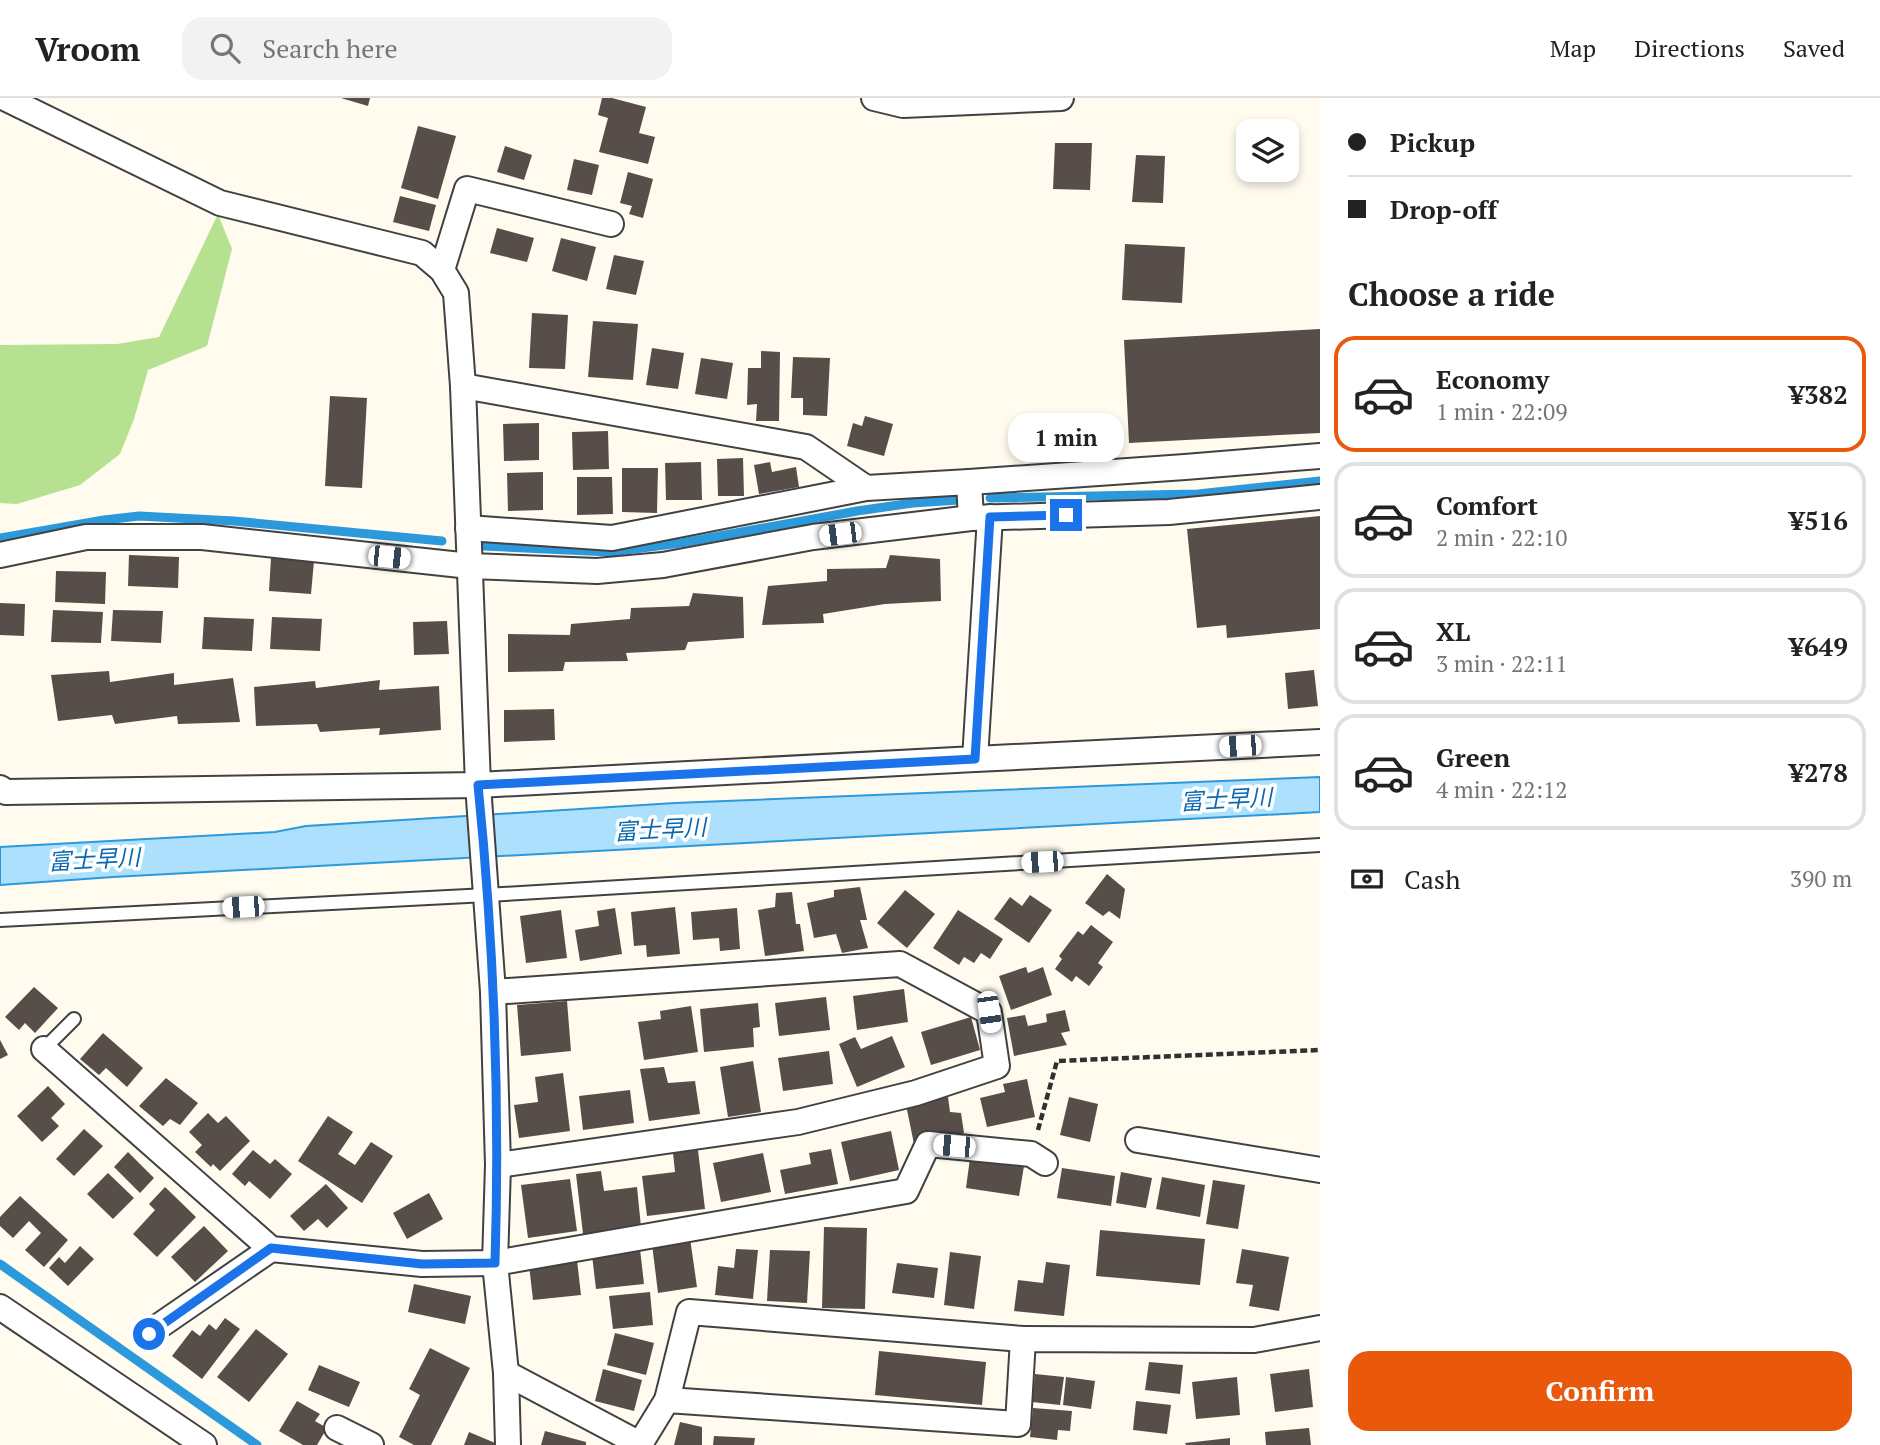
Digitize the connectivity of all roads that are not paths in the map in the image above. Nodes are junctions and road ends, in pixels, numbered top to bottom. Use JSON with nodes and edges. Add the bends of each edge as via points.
{"nodes":[{"id":1,"x":5,"y":98,"type":"edge"},
{"id":2,"x":874,"y":98,"type":"edge"},
{"id":3,"x":1061,"y":98,"type":"edge"},
{"id":4,"x":611,"y":224,"type":"dead end"},
{"id":5,"x":442,"y":270,"type":"junction"},
{"id":6,"x":463,"y":386,"type":"junction"},
{"id":7,"x":1320,"y":456,"type":"edge"},
{"id":8,"x":970,"y":482,"type":"junction"},
{"id":9,"x":866,"y":488,"type":"junction"},
{"id":10,"x":1320,"y":497,"type":"edge"},
{"id":11,"x":980,"y":517,"type":"junction"},
{"id":12,"x":468,"y":528,"type":"junction"},
{"id":13,"x":0,"y":555,"type":"edge"},
{"id":14,"x":470,"y":566,"type":"junction"},
{"id":15,"x":1320,"y":742,"type":"edge"},
{"id":16,"x":975,"y":759,"type":"junction"},
{"id":17,"x":0,"y":788,"type":"edge"},
{"id":18,"x":479,"y":794,"type":"junction"},
{"id":19,"x":1320,"y":845,"type":"edge"},
{"id":20,"x":486,"y":886,"type":"junction"},
{"id":21,"x":0,"y":920,"type":"edge"},
{"id":22,"x":493,"y":992,"type":"junction"},
{"id":23,"x":74,"y":1019,"type":"dead end"},
{"id":24,"x":44,"y":1049,"type":"joint"},
{"id":25,"x":1138,"y":1140,"type":"dead end"},
{"id":26,"x":1038,"y":1159,"type":"road end"},
{"id":27,"x":498,"y":1165,"type":"junction"},
{"id":28,"x":1320,"y":1170,"type":"edge"},
{"id":29,"x":271,"y":1248,"type":"junction"},
{"id":30,"x":495,"y":1263,"type":"junction"},
{"id":31,"x":0,"y":1307,"type":"edge"},
{"id":32,"x":1320,"y":1328,"type":"edge"},
{"id":33,"x":149,"y":1334,"type":"dead end"},
{"id":34,"x":1023,"y":1339,"type":"junction"},
{"id":35,"x":506,"y":1373,"type":"junction"},
{"id":36,"x":667,"y":1400,"type":"junction"},
{"id":37,"x":337,"y":1428,"type":"dead end"},
{"id":38,"x":204,"y":1445,"type":"edge"},
{"id":39,"x":372,"y":1445,"type":"edge"},
{"id":40,"x":508,"y":1445,"type":"edge"}],
"edges":[{"from":1,"to":5,"type":"street","via":[[220,203],[422,253]]},
{"from":2,"to":3,"type":"street","via":[[903,105]]},
{"from":4,"to":5,"type":"street","via":[[467,189]]},
{"from":5,"to":6,"type":"street","via":[[456,293]]},
{"from":6,"to":9,"type":"street","via":[[806,447]]},
{"from":6,"to":12,"type":"street"},
{"from":7,"to":8,"type":"street"},
{"from":8,"to":9,"type":"street"},
{"from":8,"to":11,"type":"street"},
{"from":9,"to":12,"type":"street","via":[[612,538]]},
{"from":10,"to":11,"type":"street","via":[[1169,512]]},
{"from":11,"to":14,"type":"street","via":[[813,537],[663,565],[597,571]]},
{"from":11,"to":16,"type":"street"},
{"from":12,"to":14,"type":"street"},
{"from":13,"to":14,"type":"street","via":[[86,537],[202,537]]},
{"from":14,"to":18,"type":"street"},
{"from":15,"to":16,"type":"street"},
{"from":16,"to":18,"type":"street"},
{"from":17,"to":18,"type":"street","via":[[6,792]]},
{"from":18,"to":20,"type":"street"},
{"from":19,"to":20,"type":"lane"},
{"from":20,"to":21,"type":"lane"},
{"from":20,"to":22,"type":"street"},
{"from":22,"to":27,"type":"street"},
{"from":22,"to":27,"type":"street","via":[[900,964],[989,1012],[997,1066],[916,1093],[798,1122]]},
{"from":23,"to":24,"type":"lane"},
{"from":24,"to":29,"type":"street"},
{"from":25,"to":28,"type":"street"},
{"from":26,"to":30,"type":"street","via":[[928,1144],[906,1191]]},
{"from":27,"to":30,"type":"street"},
{"from":29,"to":30,"type":"street","via":[[422,1264]]},
{"from":29,"to":33,"type":"street"},
{"from":30,"to":35,"type":"street"},
{"from":31,"to":38,"type":"street"},
{"from":32,"to":34,"type":"street","via":[[1254,1340]]},
{"from":34,"to":36,"type":"street","via":[[689,1312]]},
{"from":34,"to":36,"type":"street","via":[[1018,1424]]},
{"from":35,"to":36,"type":"street","via":[[640,1444]]},
{"from":35,"to":40,"type":"street"},
{"from":37,"to":39,"type":"street"}]}
